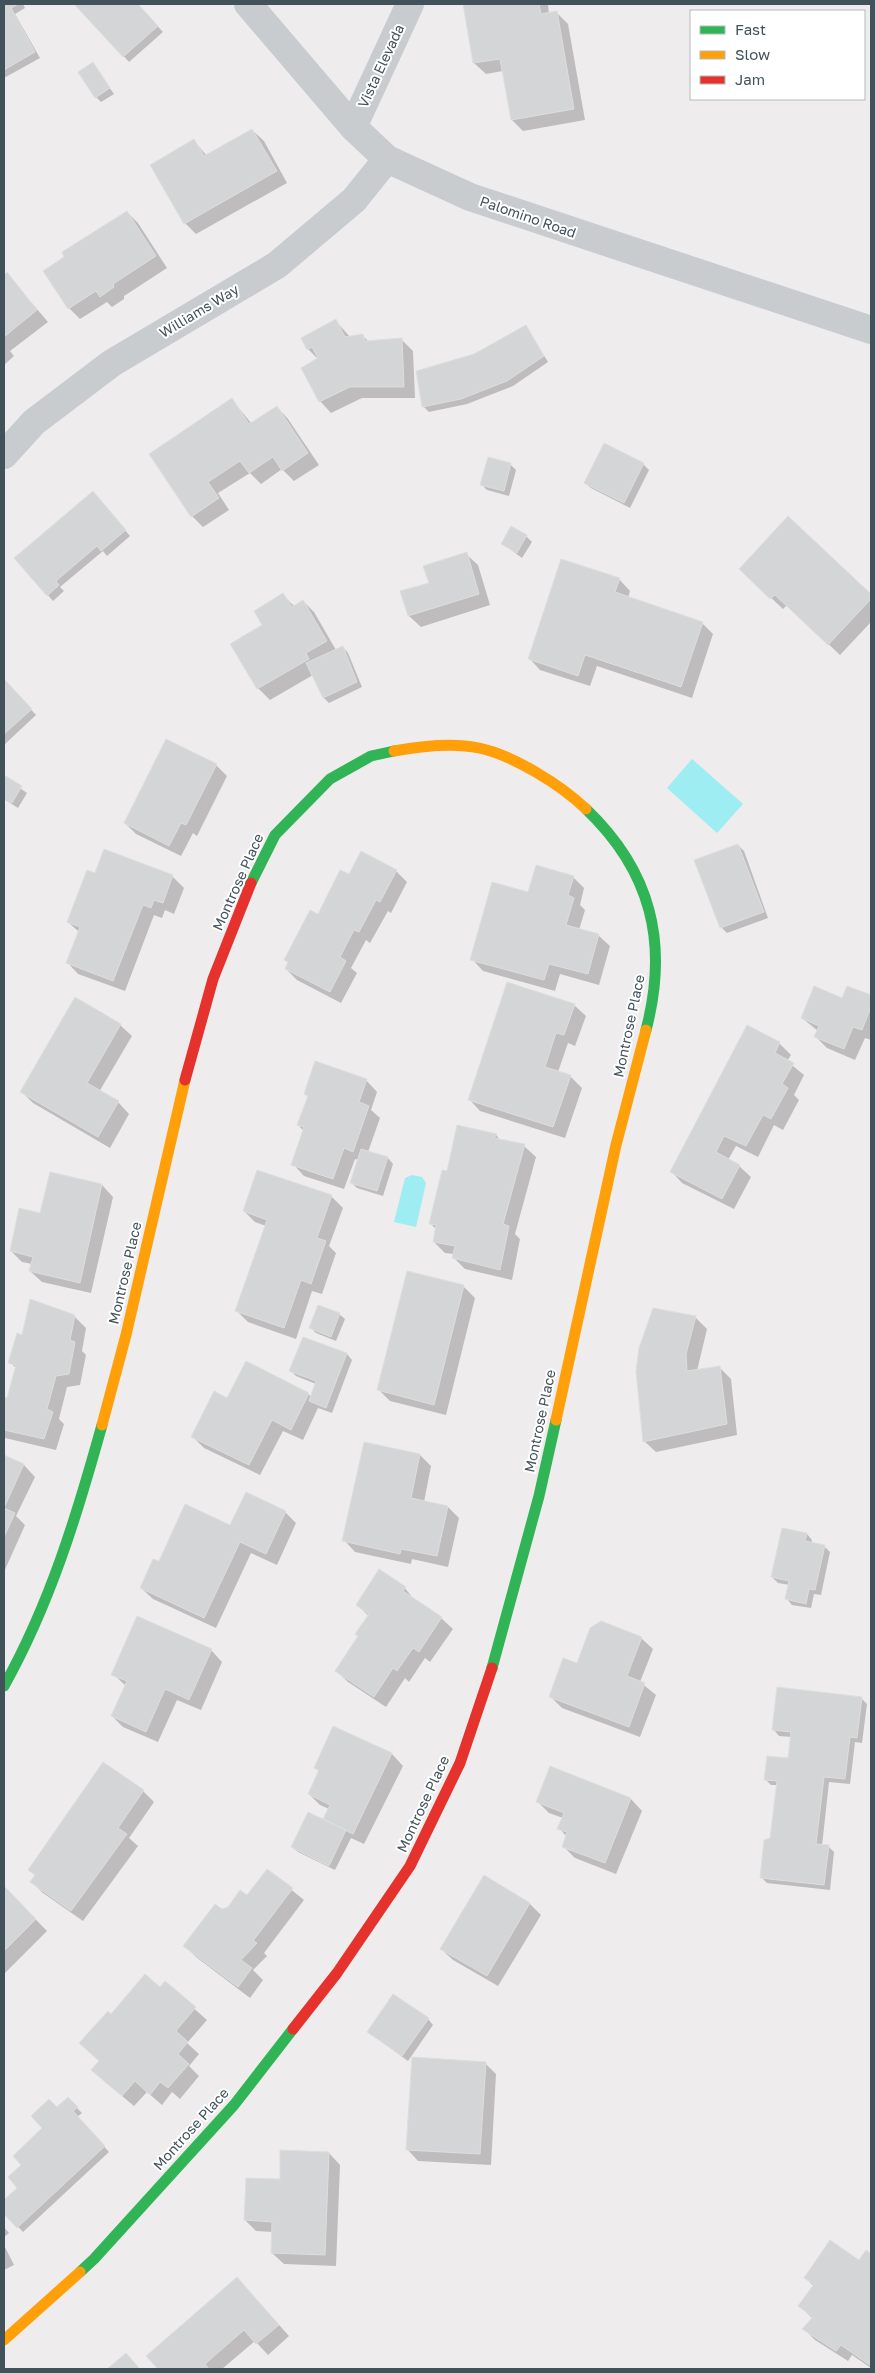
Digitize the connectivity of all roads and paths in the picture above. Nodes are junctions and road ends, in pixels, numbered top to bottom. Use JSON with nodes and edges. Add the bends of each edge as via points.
{"nodes":[{"id":1,"x":248,"y":4,"type":"edge"},
{"id":2,"x":410,"y":4,"type":"edge"},
{"id":3,"x":352,"y":128,"type":"junction"},
{"id":4,"x":387,"y":159,"type":"junction"},
{"id":5,"x":871,"y":330,"type":"edge"},
{"id":6,"x":4,"y":455,"type":"edge"},
{"id":7,"x":4,"y":1686,"type":"edge"},
{"id":8,"x":4,"y":2340,"type":"edge"}],
"edges":[{"from":1,"to":3,"type":"street","name":"Palomino Road"},
{"from":2,"to":3,"type":"street","name":"Vista Elevada"},
{"from":3,"to":4,"type":"street","name":"Palomino Road"},
{"from":4,"to":5,"type":"street","name":"Palomino Road","via":[[470,197]]},
{"from":4,"to":6,"type":"street","name":"Williams Way","via":[[354,200],[277,265],[112,363],[34,422]]},
{"from":7,"to":8,"type":"street","name":"Montrose Place","via":[[53,1584],[80,1506],[126,1335],[182,1093],[213,978],[243,900],[275,835],[330,780],[371,756],[425,745],[479,748],[527,766],[570,792],[604,827],[635,872],[652,919],[656,969],[648,1024],[616,1145],[540,1496],[496,1656],[460,1763],[410,1866],[337,1973],[234,2104],[94,2259]]}]}
